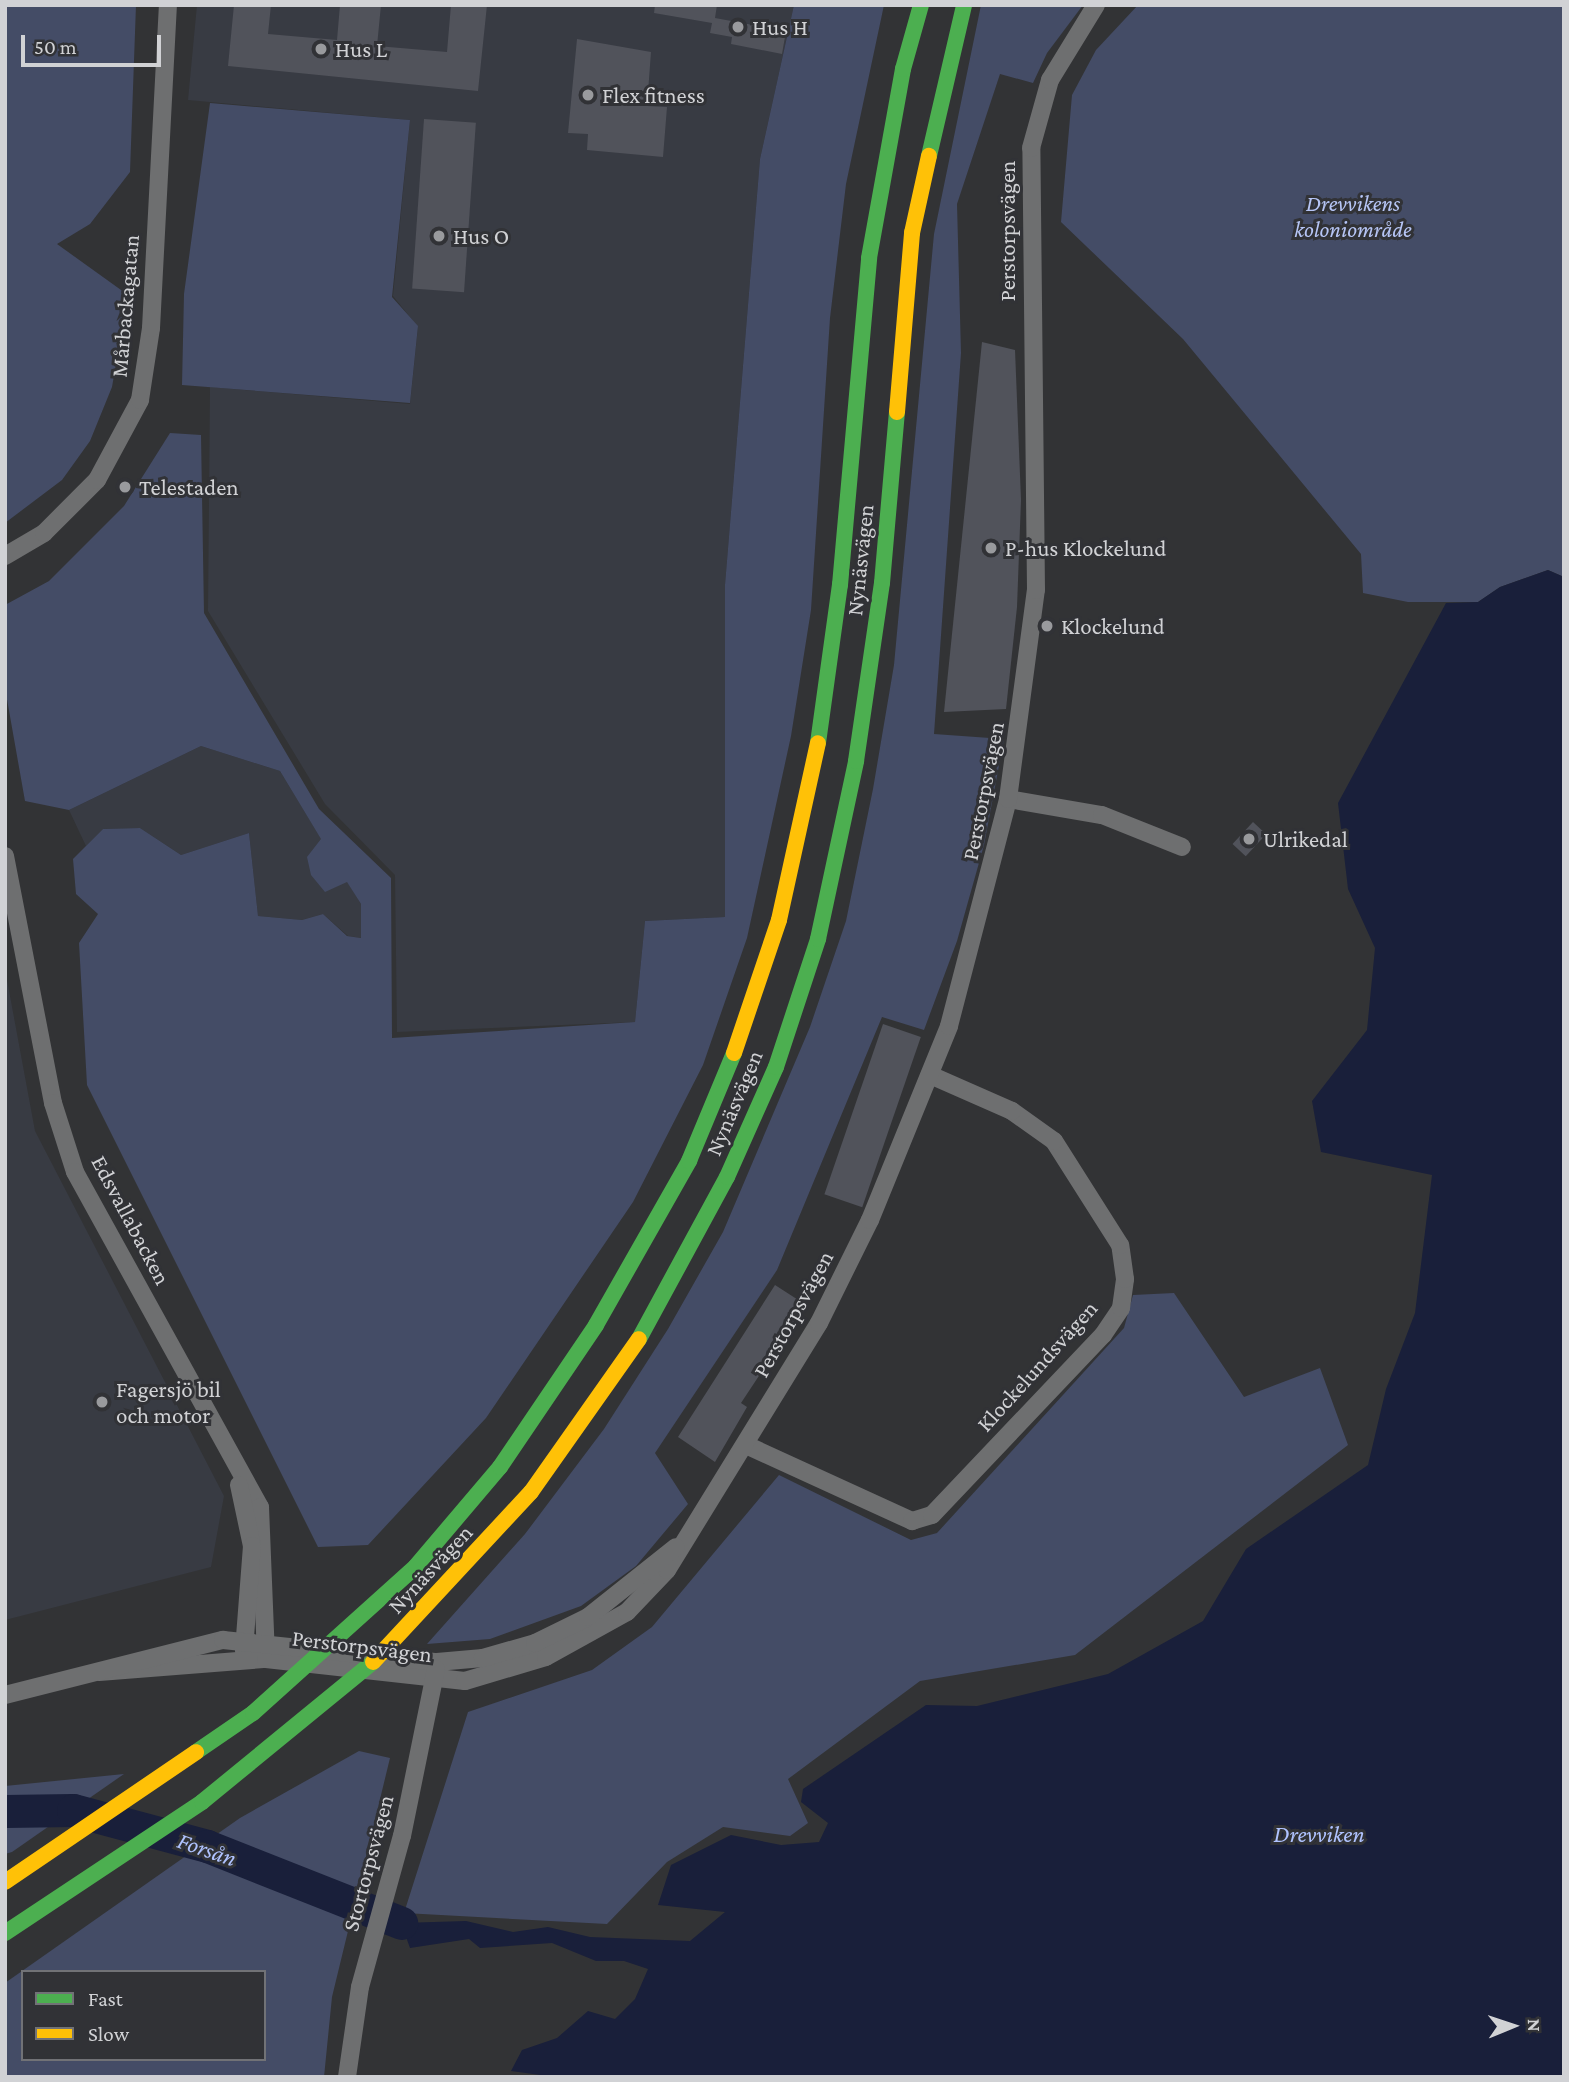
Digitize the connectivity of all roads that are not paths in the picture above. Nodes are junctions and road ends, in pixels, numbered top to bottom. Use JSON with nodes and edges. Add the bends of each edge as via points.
{"nodes":[{"id":1,"x":168,"y":5,"type":"edge"},
{"id":2,"x":921,"y":5,"type":"edge"},
{"id":3,"x":964,"y":5,"type":"edge"},
{"id":4,"x":1096,"y":5,"type":"edge"},
{"id":5,"x":5,"y":556,"type":"edge"},
{"id":6,"x":1008,"y":799,"type":"junction"},
{"id":7,"x":1182,"y":847,"type":"dead end"},
{"id":8,"x":5,"y":856,"type":"edge"},
{"id":9,"x":930,"y":1075,"type":"junction"},
{"id":10,"x":746,"y":1445,"type":"junction"},
{"id":11,"x":234,"y":1465,"type":"junction"},
{"id":12,"x":692,"y":1534,"type":"junction"},
{"id":13,"x":244,"y":1640,"type":"junction"},
{"id":14,"x":266,"y":1649,"type":"junction"},
{"id":15,"x":244,"y":1659,"type":"junction"},
{"id":16,"x":437,"y":1662,"type":"junction"},
{"id":17,"x":99,"y":1672,"type":"junction"},
{"id":18,"x":435,"y":1681,"type":"junction"},
{"id":19,"x":5,"y":1695,"type":"edge"},
{"id":20,"x":5,"y":1882,"type":"edge"},
{"id":21,"x":6,"y":1932,"type":"edge"},
{"id":22,"x":347,"y":2077,"type":"edge"}],
"edges":[{"from":1,"to":5,"type":"street","name":"Mårbackagatan","via":[[151,328],[140,400],[97,480],[44,533]]},
{"from":2,"to":20,"type":"highway","name":"Nynäsvägen","via":[[903,69],[869,258],[840,585],[816,759],[779,920],[734,1052],[689,1161],[645,1244],[500,1467],[416,1566],[253,1713]]},
{"from":3,"to":21,"type":"highway","name":"Nynäsvägen","via":[[912,233],[883,583],[856,761],[818,939],[776,1067],[727,1177],[626,1362],[531,1492],[442,1593],[280,1743],[202,1802]]},
{"from":4,"to":6,"type":"street","name":"Perstorpsvägen","via":[[1050,80],[1031,148],[1036,590]]},
{"from":6,"to":7,"type":"street","via":[[1102,815]]},
{"from":6,"to":9,"type":"street","name":"Perstorpsvägen","via":[[974,940]]},
{"from":8,"to":11,"type":"street","name":"Edsvallabacken","via":[[53,1103],[75,1172]]},
{"from":9,"to":10,"type":"street","name":"Perstorpsvägen","via":[[870,1220],[819,1323]]},
{"from":9,"to":10,"type":"street","name":"Klockelundsvägen","via":[[1012,1111],[1054,1141],[1120,1245],[1125,1279],[1121,1308],[1103,1335],[932,1515],[912,1521]]},
{"from":10,"to":12,"type":"street","name":"Perstorpsvägen"},
{"from":11,"to":13,"type":"street","name":"Edsvallabacken","via":[[252,1546]]},
{"from":11,"to":14,"type":"street","name":"Edsvallabacken","via":[[250,1486],[263,1522]]},
{"from":12,"to":16,"type":"street","name":"Perstorpsvägen","via":[[588,1617],[483,1658]]},
{"from":12,"to":18,"type":"street","name":"Perstorpsvägen","via":[[626,1612],[592,1635],[486,1679]]},
{"from":13,"to":14,"type":"street","name":"Perstorpsvägen"},
{"from":13,"to":15,"type":"street","name":"Edsvallabacken"},
{"from":13,"to":17,"type":"street","name":"Perstorpsvägen","via":[[158,1652]]},
{"from":14,"to":15,"type":"street","name":"Perstorpsvägen"},
{"from":14,"to":16,"type":"street","name":"Perstorpsvägen"},
{"from":14,"to":18,"type":"street","name":"Perstorpsvägen"},
{"from":15,"to":17,"type":"street","name":"Perstorpsvägen"},
{"from":16,"to":18,"type":"street","name":"Stortorpsvägen"},
{"from":17,"to":19,"type":"street","name":"Perstorpsvägen"},
{"from":18,"to":22,"type":"street","name":"Stortorpsvägen","via":[[360,1987]]}]}
